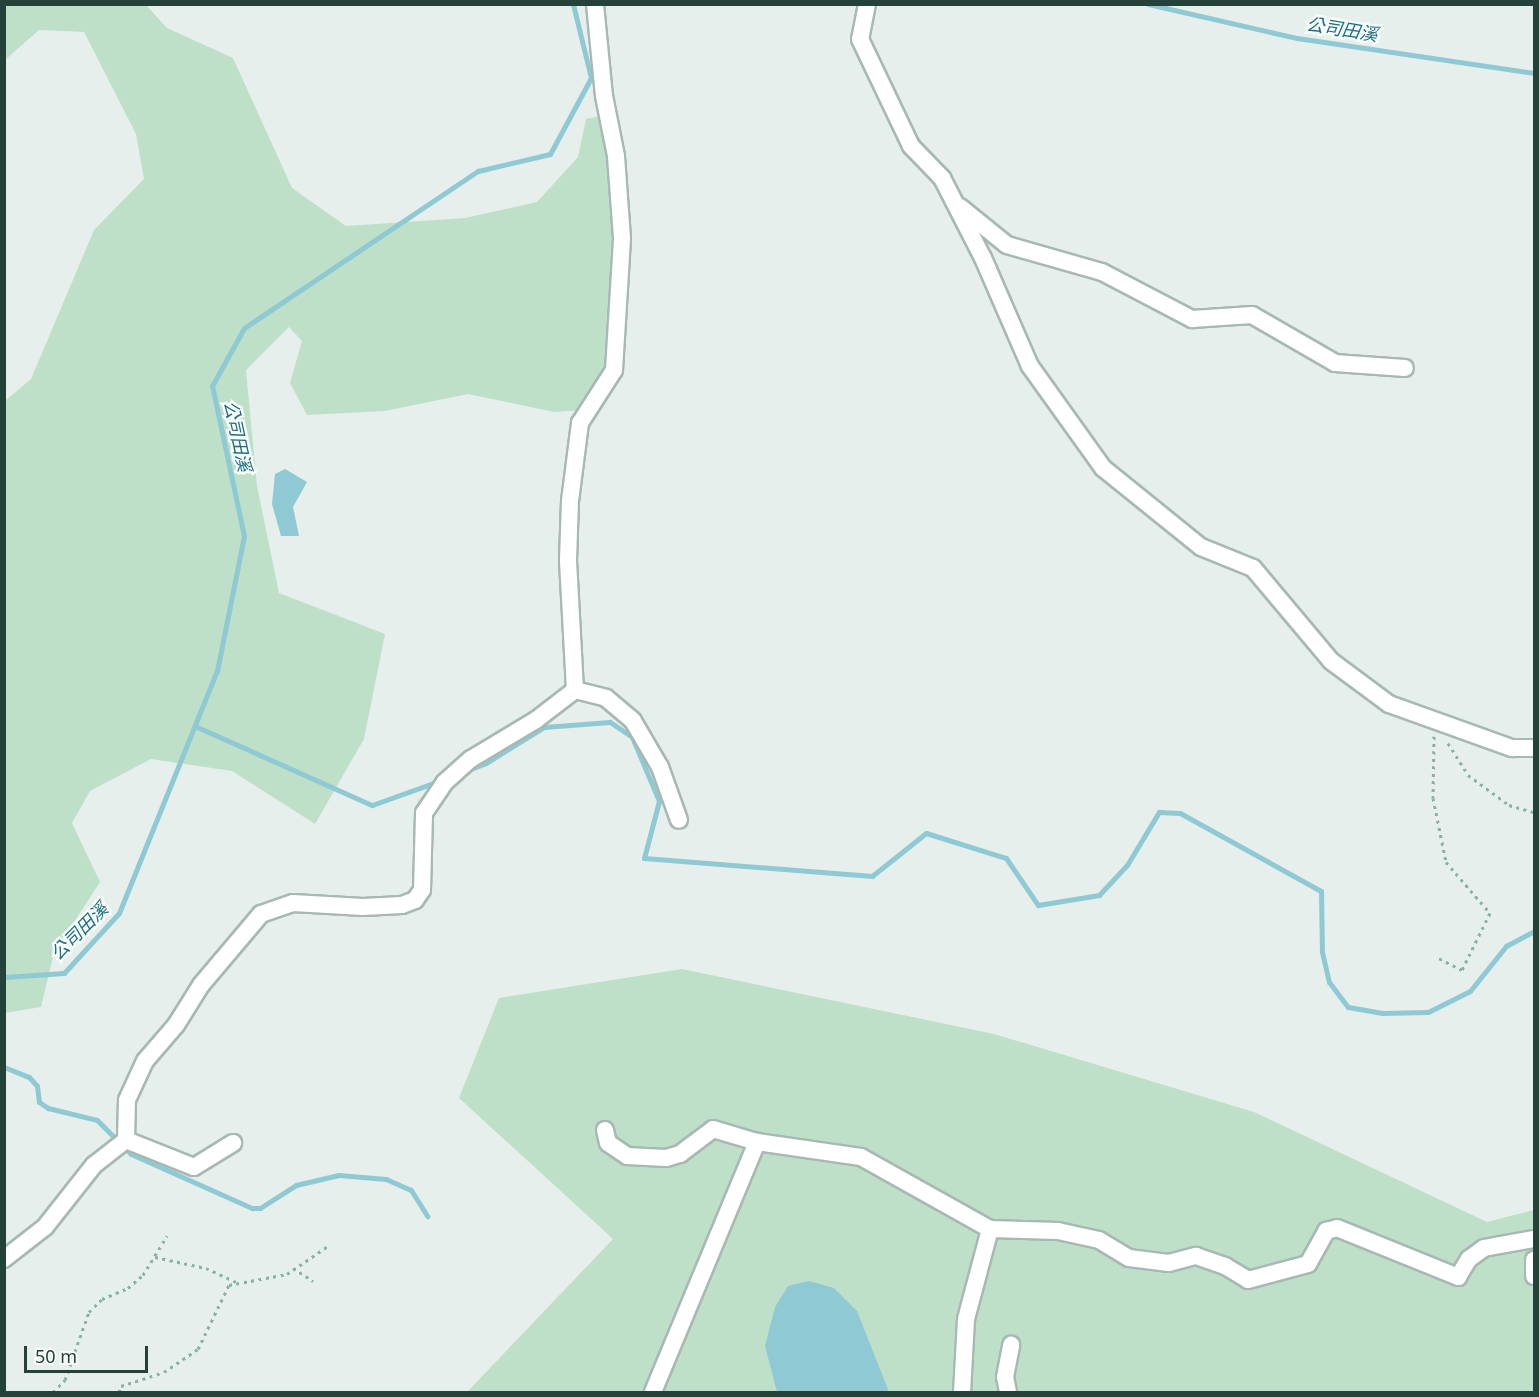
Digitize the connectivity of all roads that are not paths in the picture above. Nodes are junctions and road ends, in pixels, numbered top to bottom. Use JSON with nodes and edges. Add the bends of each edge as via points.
{"nodes":[{"id":1,"x":595,"y":4,"type":"edge"},
{"id":2,"x":867,"y":4,"type":"edge"},
{"id":3,"x":954,"y":202,"type":"junction"},
{"id":4,"x":1405,"y":368,"type":"dead end"},
{"id":5,"x":575,"y":690,"type":"junction"},
{"id":6,"x":1534,"y":748,"type":"edge"},
{"id":7,"x":680,"y":820,"type":"dead end"},
{"id":8,"x":605,"y":1130,"type":"dead end"},
{"id":9,"x":757,"y":1142,"type":"junction"},
{"id":10,"x":233,"y":1143,"type":"dead end"},
{"id":11,"x":121,"y":1145,"type":"junction"},
{"id":12,"x":990,"y":1229,"type":"junction"},
{"id":13,"x":1534,"y":1239,"type":"edge"},
{"id":14,"x":4,"y":1259,"type":"edge"},
{"id":15,"x":1534,"y":1260,"type":"edge"},
{"id":16,"x":1534,"y":1276,"type":"edge"},
{"id":17,"x":1011,"y":1345,"type":"dead end"},
{"id":18,"x":653,"y":1392,"type":"edge"},
{"id":19,"x":962,"y":1392,"type":"edge"},
{"id":20,"x":1008,"y":1392,"type":"edge"}],
"edges":[{"from":1,"to":5,"type":"street","via":[[604,96],[616,156],[622,238],[614,370],[580,423],[570,501],[568,561]]},
{"from":2,"to":3,"type":"street","via":[[860,39],[911,146],[942,178]]},
{"from":3,"to":4,"type":"street","via":[[1007,246],[1102,272],[1192,319],[1252,315],[1335,363]]},
{"from":3,"to":6,"type":"street","via":[[1030,366],[1104,468],[1201,547],[1253,568],[1331,661],[1389,704],[1512,748]]},
{"from":5,"to":7,"type":"street","via":[[606,698],[633,721],[660,767]]},
{"from":5,"to":11,"type":"street","via":[[444,783],[424,813],[422,890],[415,900],[402,905],[363,907],[293,903],[261,914],[145,1061],[128,1100]]},
{"from":8,"to":9,"type":"street","via":[[608,1143],[627,1156],[666,1158],[680,1154],[713,1129]]},
{"from":9,"to":12,"type":"street","via":[[861,1157]]},
{"from":9,"to":18,"type":"street"},
{"from":10,"to":11,"type":"street","via":[[194,1167]]},
{"from":11,"to":14,"type":"street","via":[[94,1166],[45,1227]]},
{"from":12,"to":13,"type":"street","via":[[1058,1231],[1099,1240],[1129,1258],[1169,1263],[1196,1256],[1225,1266],[1248,1280],[1308,1264],[1326,1231],[1336,1228],[1458,1277],[1469,1259],[1484,1248]]},
{"from":12,"to":19,"type":"street","via":[[966,1319]]},
{"from":15,"to":16,"type":"street"},
{"from":17,"to":20,"type":"street","via":[[1005,1377]]}]}
